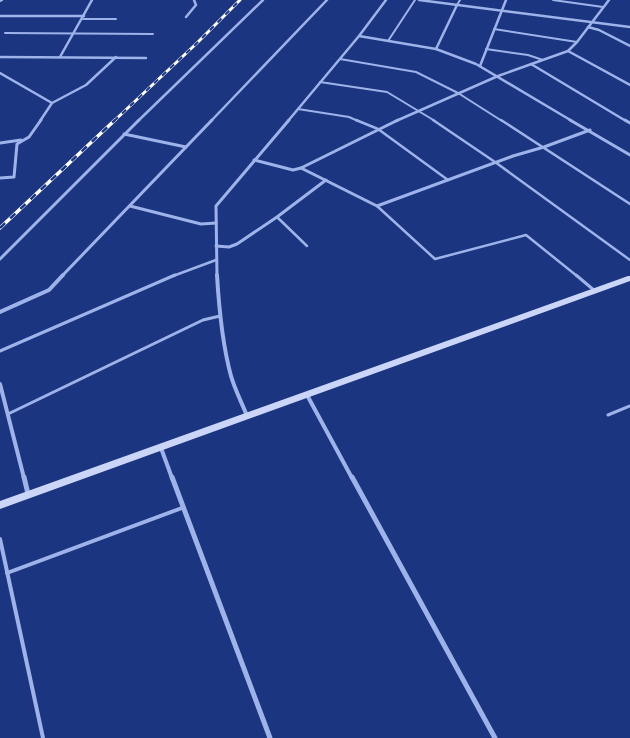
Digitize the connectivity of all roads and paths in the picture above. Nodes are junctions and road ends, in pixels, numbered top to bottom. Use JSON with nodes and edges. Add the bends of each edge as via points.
{"nodes":[{"id":1,"x":92,"y":0,"type":"edge"},
{"id":2,"x":194,"y":0,"type":"edge"},
{"id":3,"x":263,"y":0,"type":"edge"},
{"id":4,"x":327,"y":0,"type":"edge"},
{"id":5,"x":386,"y":0,"type":"edge"},
{"id":6,"x":415,"y":0,"type":"edge"},
{"id":7,"x":419,"y":0,"type":"edge"},
{"id":8,"x":460,"y":0,"type":"edge"},
{"id":9,"x":506,"y":0,"type":"edge"},
{"id":10,"x":553,"y":0,"type":"edge"},
{"id":11,"x":609,"y":0,"type":"edge"},
{"id":12,"x":457,"y":5,"type":"junction"},
{"id":13,"x":603,"y":7,"type":"junction"},
{"id":14,"x":502,"y":11,"type":"junction"},
{"id":15,"x":0,"y":16,"type":"edge"},
{"id":16,"x":186,"y":17,"type":"dead end"},
{"id":17,"x":84,"y":18,"type":"junction"},
{"id":18,"x":116,"y":19,"type":"dead end"},
{"id":19,"x":592,"y":22,"type":"junction"},
{"id":20,"x":630,"y":27,"type":"edge"},
{"id":21,"x":588,"y":28,"type":"junction"},
{"id":22,"x":494,"y":29,"type":"junction"},
{"id":23,"x":5,"y":33,"type":"dead end"},
{"id":24,"x":75,"y":33,"type":"junction"},
{"id":25,"x":153,"y":34,"type":"dead end"},
{"id":26,"x":359,"y":36,"type":"junction"},
{"id":27,"x":388,"y":41,"type":"junction"},
{"id":28,"x":577,"y":42,"type":"junction"},
{"id":29,"x":630,"y":46,"type":"edge"},
{"id":30,"x":436,"y":49,"type":"junction"},
{"id":31,"x":486,"y":49,"type":"junction"},
{"id":32,"x":568,"y":51,"type":"junction"},
{"id":33,"x":0,"y":57,"type":"edge"},
{"id":34,"x":60,"y":57,"type":"junction"},
{"id":35,"x":116,"y":57,"type":"junction"},
{"id":36,"x":146,"y":58,"type":"dead end"},
{"id":37,"x":340,"y":59,"type":"junction"},
{"id":38,"x":543,"y":60,"type":"junction"},
{"id":39,"x":531,"y":64,"type":"junction"},
{"id":40,"x":480,"y":66,"type":"junction"},
{"id":41,"x":0,"y":73,"type":"edge"},
{"id":42,"x":498,"y":76,"type":"junction"},
{"id":43,"x":320,"y":82,"type":"junction"},
{"id":44,"x":630,"y":84,"type":"edge"},
{"id":45,"x":458,"y":93,"type":"junction"},
{"id":46,"x":52,"y":103,"type":"junction"},
{"id":47,"x":298,"y":109,"type":"junction"},
{"id":48,"x":419,"y":110,"type":"junction"},
{"id":49,"x":630,"y":124,"type":"edge"},
{"id":50,"x":378,"y":128,"type":"junction"},
{"id":51,"x":590,"y":130,"type":"junction"},
{"id":52,"x":124,"y":134,"type":"junction"},
{"id":53,"x":23,"y":140,"type":"junction"},
{"id":54,"x":0,"y":143,"type":"edge"},
{"id":55,"x":186,"y":147,"type":"junction"},
{"id":56,"x":544,"y":147,"type":"junction"},
{"id":57,"x":630,"y":155,"type":"edge"},
{"id":58,"x":254,"y":160,"type":"junction"},
{"id":59,"x":495,"y":162,"type":"junction"},
{"id":60,"x":301,"y":168,"type":"junction"},
{"id":61,"x":0,"y":178,"type":"edge"},
{"id":62,"x":326,"y":180,"type":"junction"},
{"id":63,"x":448,"y":180,"type":"junction"},
{"id":64,"x":630,"y":204,"type":"edge"},
{"id":65,"x":130,"y":206,"type":"junction"},
{"id":66,"x":376,"y":206,"type":"junction"},
{"id":67,"x":278,"y":217,"type":"junction"},
{"id":68,"x":216,"y":223,"type":"junction"},
{"id":69,"x":216,"y":246,"type":"junction"},
{"id":70,"x":307,"y":246,"type":"dead end"},
{"id":71,"x":0,"y":259,"type":"edge"},
{"id":72,"x":216,"y":260,"type":"junction"},
{"id":73,"x":630,"y":260,"type":"edge"},
{"id":74,"x":630,"y":278,"type":"edge"},
{"id":75,"x":595,"y":291,"type":"junction"},
{"id":76,"x":0,"y":312,"type":"edge"},
{"id":77,"x":220,"y":316,"type":"junction"},
{"id":78,"x":0,"y":351,"type":"edge"},
{"id":79,"x":0,"y":384,"type":"edge"},
{"id":80,"x":307,"y":395,"type":"junction"},
{"id":81,"x":630,"y":406,"type":"edge"},
{"id":82,"x":8,"y":414,"type":"junction"},
{"id":83,"x":608,"y":415,"type":"dead end"},
{"id":84,"x":247,"y":416,"type":"junction"},
{"id":85,"x":161,"y":448,"type":"junction"},
{"id":86,"x":28,"y":494,"type":"junction"},
{"id":87,"x":0,"y":505,"type":"edge"},
{"id":88,"x":182,"y":508,"type":"junction"},
{"id":89,"x":0,"y":539,"type":"edge"},
{"id":90,"x":7,"y":573,"type":"junction"},
{"id":91,"x":43,"y":738,"type":"edge"},
{"id":92,"x":270,"y":738,"type":"edge"},
{"id":93,"x":495,"y":738,"type":"edge"}],
"edges":[{"from":1,"to":17,"type":"street"},
{"from":2,"to":16,"type":"street","via":[[196,5]]},
{"from":3,"to":52,"type":"street"},
{"from":4,"to":55,"type":"street"},
{"from":5,"to":26,"type":"street"},
{"from":6,"to":27,"type":"lane"},
{"from":7,"to":12,"type":"street"},
{"from":8,"to":12,"type":"lane"},
{"from":9,"to":14,"type":"street"},
{"from":10,"to":13,"type":"lane"},
{"from":11,"to":13,"type":"street"},
{"from":12,"to":14,"type":"street"},
{"from":12,"to":30,"type":"street"},
{"from":13,"to":19,"type":"street"},
{"from":14,"to":19,"type":"street"},
{"from":14,"to":22,"type":"street"},
{"from":15,"to":17,"type":"street"},
{"from":17,"to":18,"type":"lane"},
{"from":17,"to":24,"type":"street"},
{"from":19,"to":20,"type":"street"},
{"from":19,"to":21,"type":"street"},
{"from":21,"to":28,"type":"street"},
{"from":21,"to":29,"type":"street","via":[[599,30]]},
{"from":22,"to":28,"type":"lane"},
{"from":22,"to":31,"type":"street"},
{"from":23,"to":24,"type":"lane"},
{"from":24,"to":25,"type":"lane"},
{"from":24,"to":34,"type":"street"},
{"from":26,"to":27,"type":"street"},
{"from":26,"to":37,"type":"street"},
{"from":27,"to":30,"type":"street"},
{"from":28,"to":32,"type":"street"},
{"from":30,"to":40,"type":"street"},
{"from":31,"to":38,"type":"lane","via":[[528,55]]},
{"from":31,"to":40,"type":"street"},
{"from":32,"to":38,"type":"street"},
{"from":32,"to":44,"type":"street"},
{"from":33,"to":34,"type":"street"},
{"from":34,"to":35,"type":"street"},
{"from":35,"to":36,"type":"street"},
{"from":35,"to":46,"type":"street","via":[[86,85]]},
{"from":37,"to":43,"type":"street"},
{"from":37,"to":45,"type":"lane","via":[[416,72]]},
{"from":38,"to":39,"type":"street"},
{"from":39,"to":42,"type":"street"},
{"from":39,"to":49,"type":"street"},
{"from":40,"to":42,"type":"street"},
{"from":41,"to":46,"type":"street"},
{"from":42,"to":45,"type":"street"},
{"from":42,"to":51,"type":"street"},
{"from":43,"to":47,"type":"street"},
{"from":43,"to":48,"type":"lane","via":[[387,92]]},
{"from":45,"to":48,"type":"street"},
{"from":45,"to":56,"type":"lane"},
{"from":46,"to":53,"type":"street","via":[[29,137]]},
{"from":47,"to":50,"type":"lane","via":[[349,117]]},
{"from":47,"to":58,"type":"street"},
{"from":48,"to":50,"type":"street"},
{"from":48,"to":59,"type":"lane"},
{"from":50,"to":60,"type":"street"},
{"from":50,"to":63,"type":"lane"},
{"from":51,"to":56,"type":"street"},
{"from":51,"to":57,"type":"street"},
{"from":52,"to":55,"type":"street"},
{"from":52,"to":71,"type":"street"},
{"from":53,"to":54,"type":"street"},
{"from":53,"to":61,"type":"street","via":[[17,144],[14,177]]},
{"from":55,"to":65,"type":"street"},
{"from":56,"to":59,"type":"street"},
{"from":56,"to":64,"type":"lane"},
{"from":58,"to":60,"type":"street","via":[[293,170]]},
{"from":58,"to":68,"type":"street","via":[[216,206]]},
{"from":59,"to":63,"type":"street"},
{"from":59,"to":73,"type":"lane"},
{"from":60,"to":62,"type":"street"},
{"from":62,"to":66,"type":"street"},
{"from":62,"to":67,"type":"street"},
{"from":63,"to":66,"type":"street"},
{"from":65,"to":68,"type":"street","via":[[202,224]]},
{"from":65,"to":76,"type":"street","via":[[49,290]]},
{"from":66,"to":75,"type":"lane","via":[[435,259],[526,235]]},
{"from":67,"to":69,"type":"street","via":[[237,244],[230,247]]},
{"from":67,"to":70,"type":"lane"},
{"from":68,"to":69,"type":"street"},
{"from":69,"to":72,"type":"street"},
{"from":72,"to":77,"type":"street"},
{"from":72,"to":78,"type":"lane"},
{"from":74,"to":75,"type":"street"},
{"from":75,"to":80,"type":"street"},
{"from":77,"to":82,"type":"lane","via":[[203,320]]},
{"from":77,"to":84,"type":"street","via":[[231,376]]},
{"from":79,"to":82,"type":"street"},
{"from":80,"to":84,"type":"street"},
{"from":80,"to":93,"type":"street"},
{"from":81,"to":83,"type":"lane"},
{"from":82,"to":86,"type":"street"},
{"from":84,"to":85,"type":"street"},
{"from":85,"to":86,"type":"street"},
{"from":85,"to":88,"type":"street"},
{"from":86,"to":87,"type":"street"},
{"from":88,"to":90,"type":"lane"},
{"from":88,"to":92,"type":"street"},
{"from":89,"to":90,"type":"lane"},
{"from":90,"to":91,"type":"lane"}]}
